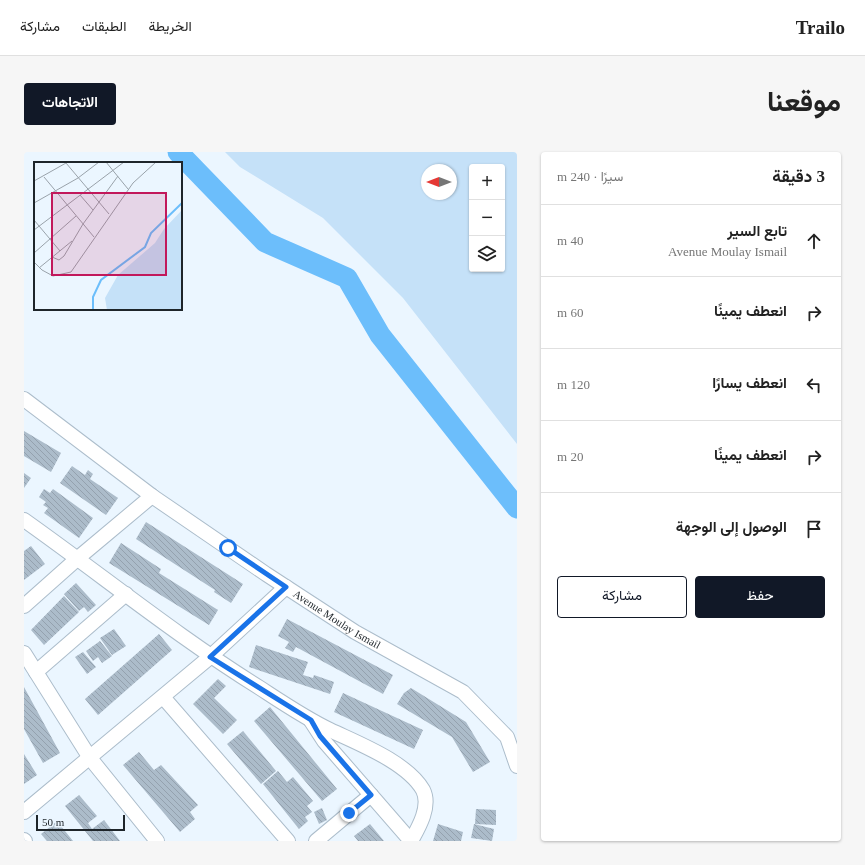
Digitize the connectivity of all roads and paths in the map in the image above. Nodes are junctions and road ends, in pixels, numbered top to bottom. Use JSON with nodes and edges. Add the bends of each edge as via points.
{"nodes":[{"id":1,"x":24,"y":399,"type":"edge"},
{"id":2,"x":152,"y":496,"type":"junction"},
{"id":3,"x":24,"y":520,"type":"edge"},
{"id":4,"x":78,"y":558,"type":"junction"},
{"id":5,"x":286,"y":587,"type":"junction"},
{"id":6,"x":126,"y":594,"type":"junction"},
{"id":7,"x":24,"y":606,"type":"edge"},
{"id":8,"x":24,"y":653,"type":"edge"},
{"id":9,"x":210,"y":657,"type":"junction"},
{"id":10,"x":36,"y":672,"type":"junction"},
{"id":11,"x":163,"y":697,"type":"junction"},
{"id":12,"x":311,"y":720,"type":"junction"},
{"id":13,"x":90,"y":758,"type":"junction"},
{"id":14,"x":517,"y":766,"type":"edge"},
{"id":15,"x":371,"y":795,"type":"junction"},
{"id":16,"x":24,"y":812,"type":"edge"},
{"id":17,"x":157,"y":841,"type":"edge"},
{"id":18,"x":288,"y":841,"type":"edge"},
{"id":19,"x":316,"y":841,"type":"edge"},
{"id":20,"x":411,"y":841,"type":"edge"}],
"edges":[{"from":1,"to":2,"type":"street","name":"Avenue Moulay Ismail"},
{"from":2,"to":4,"type":"street"},
{"from":2,"to":5,"type":"street","name":"Avenue Moulay Ismail"},
{"from":3,"to":4,"type":"street"},
{"from":4,"to":6,"type":"street"},
{"from":4,"to":7,"type":"street"},
{"from":5,"to":9,"type":"street"},
{"from":5,"to":14,"type":"street","name":"Avenue Moulay Ismail","via":[[349,628],[463,692],[507,737]]},
{"from":6,"to":9,"type":"street"},
{"from":6,"to":10,"type":"street"},
{"from":8,"to":10,"type":"street"},
{"from":9,"to":11,"type":"street"},
{"from":9,"to":12,"type":"street"},
{"from":10,"to":13,"type":"street"},
{"from":11,"to":13,"type":"street"},
{"from":11,"to":18,"type":"street"},
{"from":12,"to":15,"type":"street","via":[[320,736]]},
{"from":12,"to":20,"type":"street","via":[[376,752],[403,769],[416,782],[423,791],[424,807],[419,828]]},
{"from":13,"to":16,"type":"street"},
{"from":13,"to":17,"type":"street"},
{"from":15,"to":19,"type":"street"},
{"from":15,"to":20,"type":"street"}]}
